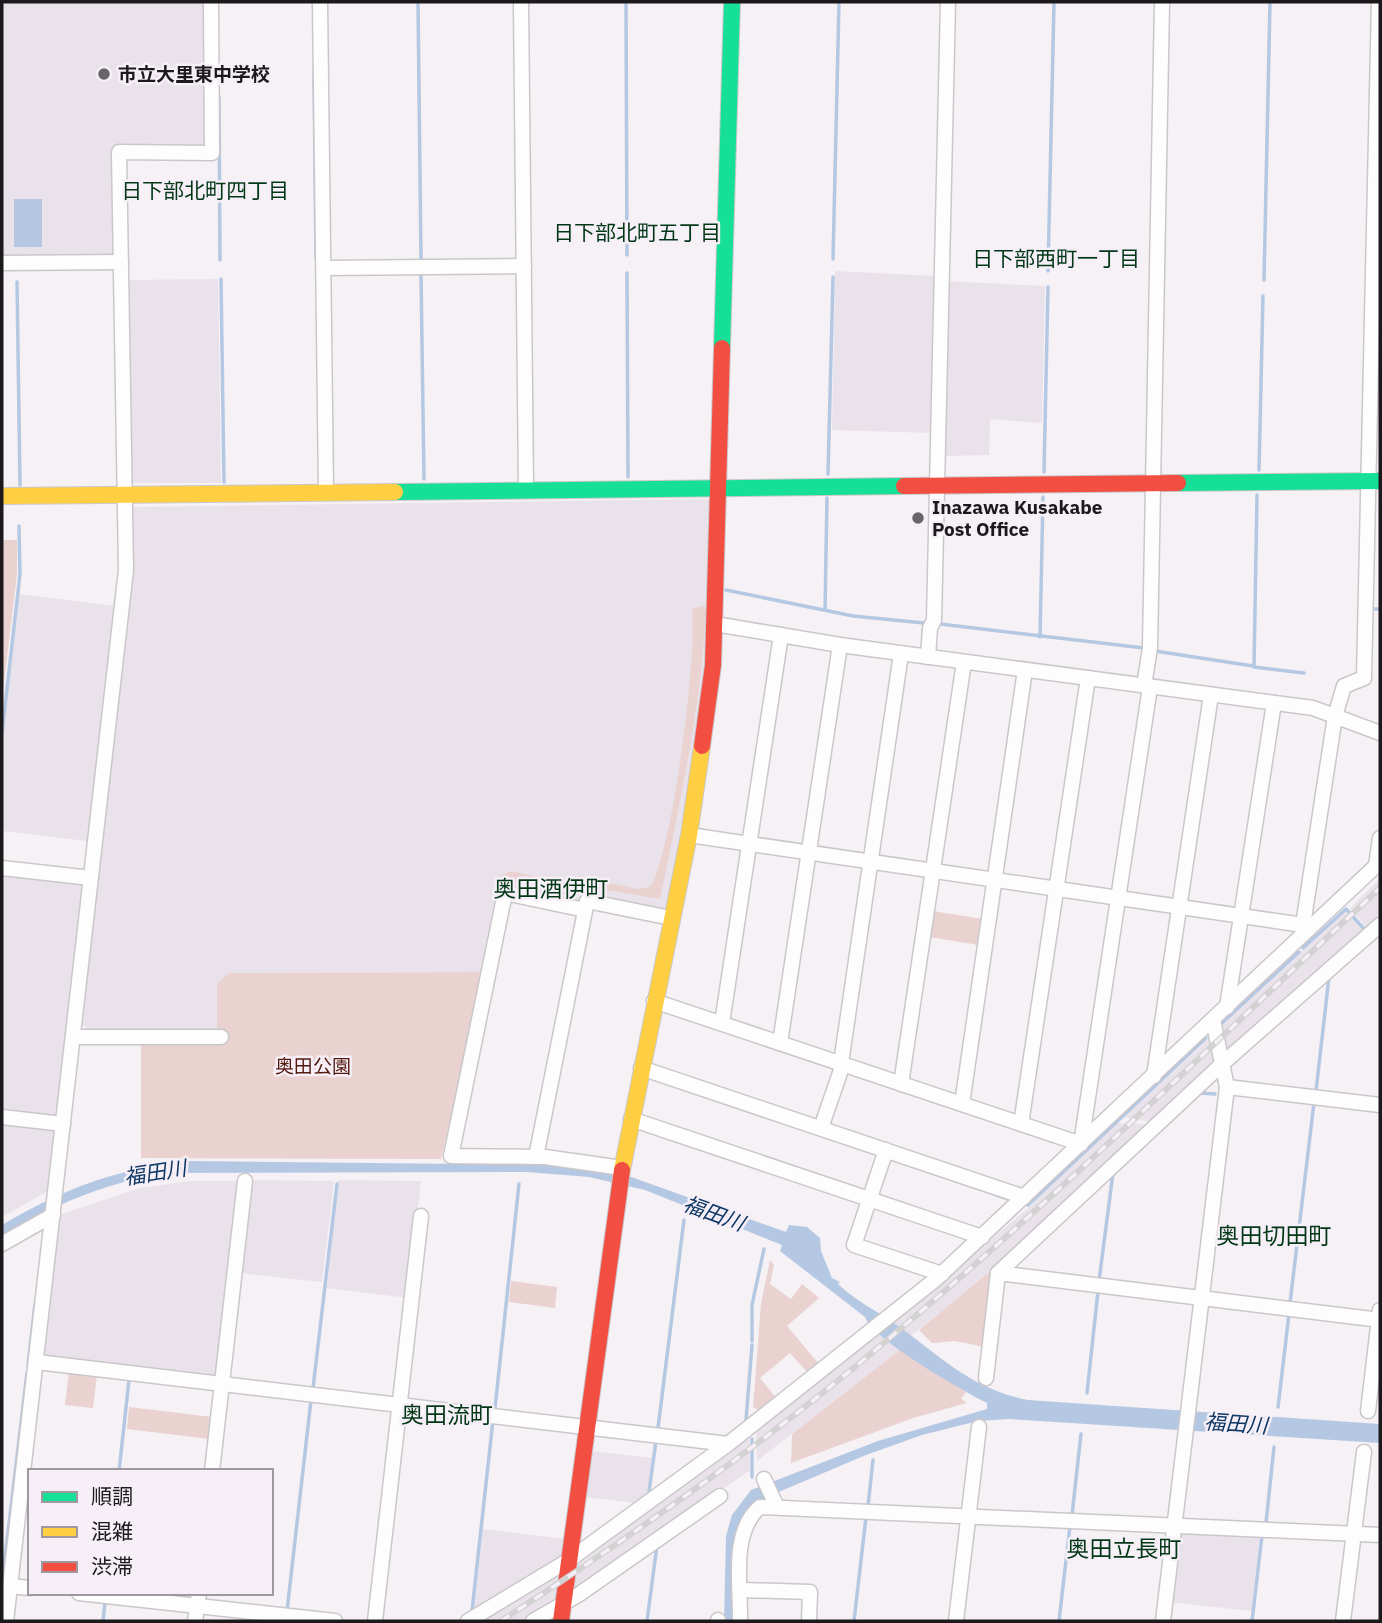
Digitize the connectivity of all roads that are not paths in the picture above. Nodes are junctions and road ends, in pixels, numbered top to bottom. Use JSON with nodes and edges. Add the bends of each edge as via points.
{"nodes":[{"id":1,"x":211,"y":2,"type":"edge"},
{"id":2,"x":320,"y":2,"type":"edge"},
{"id":3,"x":521,"y":2,"type":"edge"},
{"id":4,"x":732,"y":2,"type":"edge"},
{"id":5,"x":947,"y":2,"type":"edge"},
{"id":6,"x":1162,"y":2,"type":"edge"},
{"id":7,"x":1378,"y":2,"type":"edge"},
{"id":8,"x":121,"y":262,"type":"junction"},
{"id":9,"x":2,"y":263,"type":"edge"},
{"id":10,"x":524,"y":266,"type":"junction"},
{"id":11,"x":324,"y":268,"type":"junction"},
{"id":12,"x":1374,"y":481,"type":"edge"},
{"id":13,"x":1151,"y":482,"type":"junction"},
{"id":14,"x":937,"y":485,"type":"junction"},
{"id":15,"x":720,"y":486,"type":"junction"},
{"id":16,"x":526,"y":490,"type":"junction"},
{"id":17,"x":326,"y":492,"type":"junction"},
{"id":18,"x":124,"y":493,"type":"junction"},
{"id":19,"x":2,"y":496,"type":"edge"},
{"id":20,"x":715,"y":624,"type":"junction"},
{"id":21,"x":781,"y":635,"type":"junction"},
{"id":22,"x":840,"y":645,"type":"junction"},
{"id":23,"x":901,"y":654,"type":"junction"},
{"id":24,"x":928,"y":657,"type":"junction"},
{"id":25,"x":964,"y":662,"type":"junction"},
{"id":26,"x":1025,"y":670,"type":"junction"},
{"id":27,"x":1088,"y":678,"type":"junction"},
{"id":28,"x":1364,"y":678,"type":"junction"},
{"id":29,"x":1380,"y":678,"type":"edge"},
{"id":30,"x":1147,"y":686,"type":"junction"},
{"id":31,"x":1211,"y":695,"type":"junction"},
{"id":32,"x":1274,"y":703,"type":"junction"},
{"id":33,"x":1335,"y":716,"type":"junction"},
{"id":34,"x":1380,"y":733,"type":"edge"},
{"id":35,"x":689,"y":835,"type":"junction"},
{"id":36,"x":1380,"y":838,"type":"edge"},
{"id":37,"x":749,"y":844,"type":"junction"},
{"id":38,"x":808,"y":852,"type":"junction"},
{"id":39,"x":870,"y":862,"type":"junction"},
{"id":40,"x":1378,"y":864,"type":"edge"},
{"id":41,"x":2,"y":868,"type":"edge"},
{"id":42,"x":933,"y":871,"type":"junction"},
{"id":43,"x":91,"y":878,"type":"junction"},
{"id":44,"x":994,"y":880,"type":"junction"},
{"id":45,"x":1056,"y":889,"type":"junction"},
{"id":46,"x":1118,"y":898,"type":"junction"},
{"id":47,"x":1179,"y":907,"type":"junction"},
{"id":48,"x":585,"y":910,"type":"junction"},
{"id":49,"x":1243,"y":916,"type":"junction"},
{"id":50,"x":671,"y":918,"type":"junction"},
{"id":51,"x":1380,"y":925,"type":"edge"},
{"id":52,"x":1306,"y":928,"type":"junction"},
{"id":53,"x":654,"y":1000,"type":"junction"},
{"id":54,"x":1227,"y":1007,"type":"junction"},
{"id":55,"x":1213,"y":1020,"type":"junction"},
{"id":56,"x":722,"y":1023,"type":"junction"},
{"id":57,"x":73,"y":1037,"type":"junction"},
{"id":58,"x":221,"y":1037,"type":"dead end"},
{"id":59,"x":780,"y":1043,"type":"junction"},
{"id":60,"x":842,"y":1064,"type":"junction"},
{"id":61,"x":1222,"y":1064,"type":"junction"},
{"id":62,"x":641,"y":1068,"type":"junction"},
{"id":63,"x":1154,"y":1076,"type":"junction"},
{"id":64,"x":901,"y":1084,"type":"junction"},
{"id":65,"x":1227,"y":1087,"type":"junction"},
{"id":66,"x":962,"y":1104,"type":"junction"},
{"id":67,"x":1380,"y":1105,"type":"edge"},
{"id":68,"x":2,"y":1117,"type":"edge"},
{"id":69,"x":631,"y":1119,"type":"junction"},
{"id":70,"x":63,"y":1124,"type":"junction"},
{"id":71,"x":1021,"y":1124,"type":"junction"},
{"id":72,"x":821,"y":1128,"type":"junction"},
{"id":73,"x":1081,"y":1144,"type":"junction"},
{"id":74,"x":886,"y":1150,"type":"junction"},
{"id":75,"x":536,"y":1157,"type":"junction"},
{"id":76,"x":622,"y":1168,"type":"junction"},
{"id":77,"x":245,"y":1181,"type":"dead end"},
{"id":78,"x":1024,"y":1197,"type":"junction"},
{"id":79,"x":869,"y":1199,"type":"junction"},
{"id":80,"x":53,"y":1213,"type":"junction"},
{"id":81,"x":421,"y":1216,"type":"dead end"},
{"id":82,"x":982,"y":1237,"type":"junction"},
{"id":83,"x":2,"y":1244,"type":"edge"},
{"id":84,"x":998,"y":1273,"type":"junction"},
{"id":85,"x":942,"y":1274,"type":"junction"},
{"id":86,"x":1201,"y":1298,"type":"junction"},
{"id":87,"x":1380,"y":1316,"type":"edge"},
{"id":88,"x":37,"y":1362,"type":"junction"},
{"id":89,"x":986,"y":1378,"type":"dead end"},
{"id":90,"x":222,"y":1383,"type":"junction"},
{"id":91,"x":400,"y":1404,"type":"junction"},
{"id":92,"x":1368,"y":1412,"type":"dead end"},
{"id":93,"x":587,"y":1425,"type":"junction"},
{"id":94,"x":979,"y":1427,"type":"dead end"},
{"id":95,"x":728,"y":1444,"type":"junction"},
{"id":96,"x":1364,"y":1452,"type":"dead end"},
{"id":97,"x":212,"y":1469,"type":"edge"},
{"id":98,"x":720,"y":1496,"type":"dead end"},
{"id":99,"x":969,"y":1515,"type":"junction"},
{"id":100,"x":1174,"y":1526,"type":"junction"},
{"id":101,"x":1354,"y":1534,"type":"junction"},
{"id":102,"x":1380,"y":1535,"type":"edge"},
{"id":103,"x":569,"y":1560,"type":"junction"},
{"id":104,"x":7,"y":1586,"type":"edge"},
{"id":105,"x":28,"y":1588,"type":"edge"},
{"id":106,"x":741,"y":1590,"type":"junction"},
{"id":107,"x":96,"y":1595,"type":"edge"},
{"id":108,"x":564,"y":1602,"type":"junction"},
{"id":109,"x":197,"y":1607,"type":"edge"},
{"id":110,"x":6,"y":1621,"type":"edge"},
{"id":111,"x":335,"y":1621,"type":"edge"},
{"id":112,"x":376,"y":1621,"type":"edge"},
{"id":113,"x":468,"y":1621,"type":"edge"},
{"id":114,"x":533,"y":1621,"type":"edge"},
{"id":115,"x":561,"y":1621,"type":"edge"},
{"id":116,"x":740,"y":1621,"type":"edge"},
{"id":117,"x":809,"y":1621,"type":"edge"},
{"id":118,"x":956,"y":1621,"type":"edge"},
{"id":119,"x":1163,"y":1621,"type":"edge"},
{"id":120,"x":1343,"y":1621,"type":"edge"}],
"edges":[{"from":1,"to":8,"type":"street","via":[[212,153],[119,152]]},
{"from":2,"to":11,"type":"street"},
{"from":3,"to":10,"type":"street"},
{"from":4,"to":15,"type":"street"},
{"from":5,"to":14,"type":"street"},
{"from":6,"to":13,"type":"street"},
{"from":7,"to":12,"type":"street"},
{"from":8,"to":9,"type":"street"},
{"from":8,"to":18,"type":"street"},
{"from":10,"to":11,"type":"street"},
{"from":10,"to":16,"type":"street"},
{"from":11,"to":17,"type":"street"},
{"from":12,"to":13,"type":"street"},
{"from":12,"to":28,"type":"street"},
{"from":13,"to":14,"type":"street"},
{"from":13,"to":30,"type":"street"},
{"from":14,"to":15,"type":"street"},
{"from":14,"to":24,"type":"street","via":[[934,620]]},
{"from":15,"to":16,"type":"street"},
{"from":15,"to":20,"type":"street"},
{"from":16,"to":17,"type":"street"},
{"from":17,"to":18,"type":"street"},
{"from":18,"to":19,"type":"street"},
{"from":18,"to":43,"type":"street","via":[[126,570]]},
{"from":20,"to":21,"type":"street"},
{"from":20,"to":35,"type":"street"},
{"from":21,"to":22,"type":"street"},
{"from":21,"to":37,"type":"street"},
{"from":22,"to":23,"type":"street"},
{"from":22,"to":38,"type":"street"},
{"from":23,"to":24,"type":"street"},
{"from":23,"to":39,"type":"street"},
{"from":24,"to":25,"type":"street"},
{"from":25,"to":26,"type":"street"},
{"from":25,"to":42,"type":"street"},
{"from":26,"to":27,"type":"street"},
{"from":26,"to":44,"type":"street"},
{"from":27,"to":30,"type":"street"},
{"from":27,"to":45,"type":"street"},
{"from":28,"to":29,"type":"street"},
{"from":28,"to":33,"type":"street","via":[[1344,685]]},
{"from":30,"to":31,"type":"street"},
{"from":30,"to":46,"type":"street"},
{"from":31,"to":32,"type":"street"},
{"from":31,"to":47,"type":"street"},
{"from":32,"to":33,"type":"street"},
{"from":32,"to":49,"type":"street"},
{"from":33,"to":34,"type":"street"},
{"from":33,"to":52,"type":"street"},
{"from":35,"to":37,"type":"street"},
{"from":35,"to":50,"type":"street"},
{"from":36,"to":40,"type":"street"},
{"from":37,"to":38,"type":"street"},
{"from":37,"to":56,"type":"street"},
{"from":38,"to":39,"type":"street"},
{"from":38,"to":59,"type":"street"},
{"from":39,"to":42,"type":"street"},
{"from":39,"to":60,"type":"street"},
{"from":40,"to":52,"type":"street"},
{"from":41,"to":43,"type":"street"},
{"from":42,"to":44,"type":"street"},
{"from":42,"to":64,"type":"street"},
{"from":43,"to":57,"type":"street"},
{"from":44,"to":45,"type":"street"},
{"from":44,"to":66,"type":"street"},
{"from":45,"to":46,"type":"street"},
{"from":45,"to":71,"type":"street"},
{"from":46,"to":47,"type":"street"},
{"from":46,"to":73,"type":"street"},
{"from":47,"to":49,"type":"street"},
{"from":47,"to":63,"type":"street"},
{"from":48,"to":50,"type":"street","via":[[587,901]]},
{"from":48,"to":75,"type":"street"},
{"from":48,"to":75,"type":"street","via":[[505,893],[451,1156]]},
{"from":49,"to":52,"type":"street"},
{"from":49,"to":54,"type":"street"},
{"from":50,"to":53,"type":"street"},
{"from":51,"to":61,"type":"street"},
{"from":52,"to":54,"type":"street"},
{"from":53,"to":56,"type":"street"},
{"from":53,"to":62,"type":"street"},
{"from":54,"to":55,"type":"street"},
{"from":55,"to":61,"type":"street"},
{"from":55,"to":63,"type":"street"},
{"from":56,"to":59,"type":"street"},
{"from":57,"to":58,"type":"street"},
{"from":57,"to":70,"type":"street"},
{"from":59,"to":60,"type":"street"},
{"from":60,"to":64,"type":"street"},
{"from":60,"to":72,"type":"street"},
{"from":61,"to":65,"type":"street"},
{"from":61,"to":84,"type":"street"},
{"from":62,"to":69,"type":"street"},
{"from":62,"to":72,"type":"street"},
{"from":63,"to":73,"type":"street"},
{"from":64,"to":66,"type":"street"},
{"from":65,"to":67,"type":"street"},
{"from":65,"to":86,"type":"street"},
{"from":66,"to":71,"type":"street"},
{"from":68,"to":70,"type":"street"},
{"from":69,"to":76,"type":"street"},
{"from":69,"to":79,"type":"street"},
{"from":70,"to":80,"type":"street"},
{"from":71,"to":73,"type":"street"},
{"from":72,"to":74,"type":"street"},
{"from":73,"to":78,"type":"street"},
{"from":74,"to":78,"type":"street"},
{"from":74,"to":79,"type":"street"},
{"from":75,"to":76,"type":"street"},
{"from":76,"to":93,"type":"street"},
{"from":77,"to":90,"type":"street"},
{"from":78,"to":82,"type":"street"},
{"from":79,"to":82,"type":"street"},
{"from":79,"to":85,"type":"street","via":[[854,1245]]},
{"from":80,"to":83,"type":"street"},
{"from":80,"to":88,"type":"street"},
{"from":81,"to":91,"type":"street"},
{"from":82,"to":85,"type":"street"},
{"from":84,"to":86,"type":"street"},
{"from":84,"to":89,"type":"street"},
{"from":85,"to":95,"type":"street"},
{"from":86,"to":87,"type":"street"},
{"from":86,"to":100,"type":"street"},
{"from":87,"to":92,"type":"street"},
{"from":88,"to":90,"type":"street"},
{"from":88,"to":104,"type":"street"},
{"from":90,"to":91,"type":"street"},
{"from":90,"to":97,"type":"street"},
{"from":91,"to":93,"type":"street"},
{"from":91,"to":112,"type":"street"},
{"from":93,"to":95,"type":"street"},
{"from":93,"to":103,"type":"street"},
{"from":94,"to":99,"type":"street"},
{"from":95,"to":103,"type":"street"},
{"from":96,"to":101,"type":"street"},
{"from":98,"to":108,"type":"street"},
{"from":99,"to":100,"type":"street"},
{"from":99,"to":106,"type":"street","via":[[769,1491],[749,1516],[741,1540]]},
{"from":99,"to":118,"type":"street"},
{"from":100,"to":101,"type":"street"},
{"from":100,"to":119,"type":"street"},
{"from":101,"to":102,"type":"street"},
{"from":101,"to":120,"type":"street"},
{"from":103,"to":108,"type":"street"},
{"from":103,"to":113,"type":"street"},
{"from":104,"to":105,"type":"street"},
{"from":104,"to":110,"type":"street"},
{"from":106,"to":116,"type":"street"},
{"from":106,"to":117,"type":"street","via":[[810,1592]]},
{"from":107,"to":109,"type":"street"},
{"from":108,"to":114,"type":"street"},
{"from":108,"to":115,"type":"street"},
{"from":109,"to":111,"type":"street"}]}
